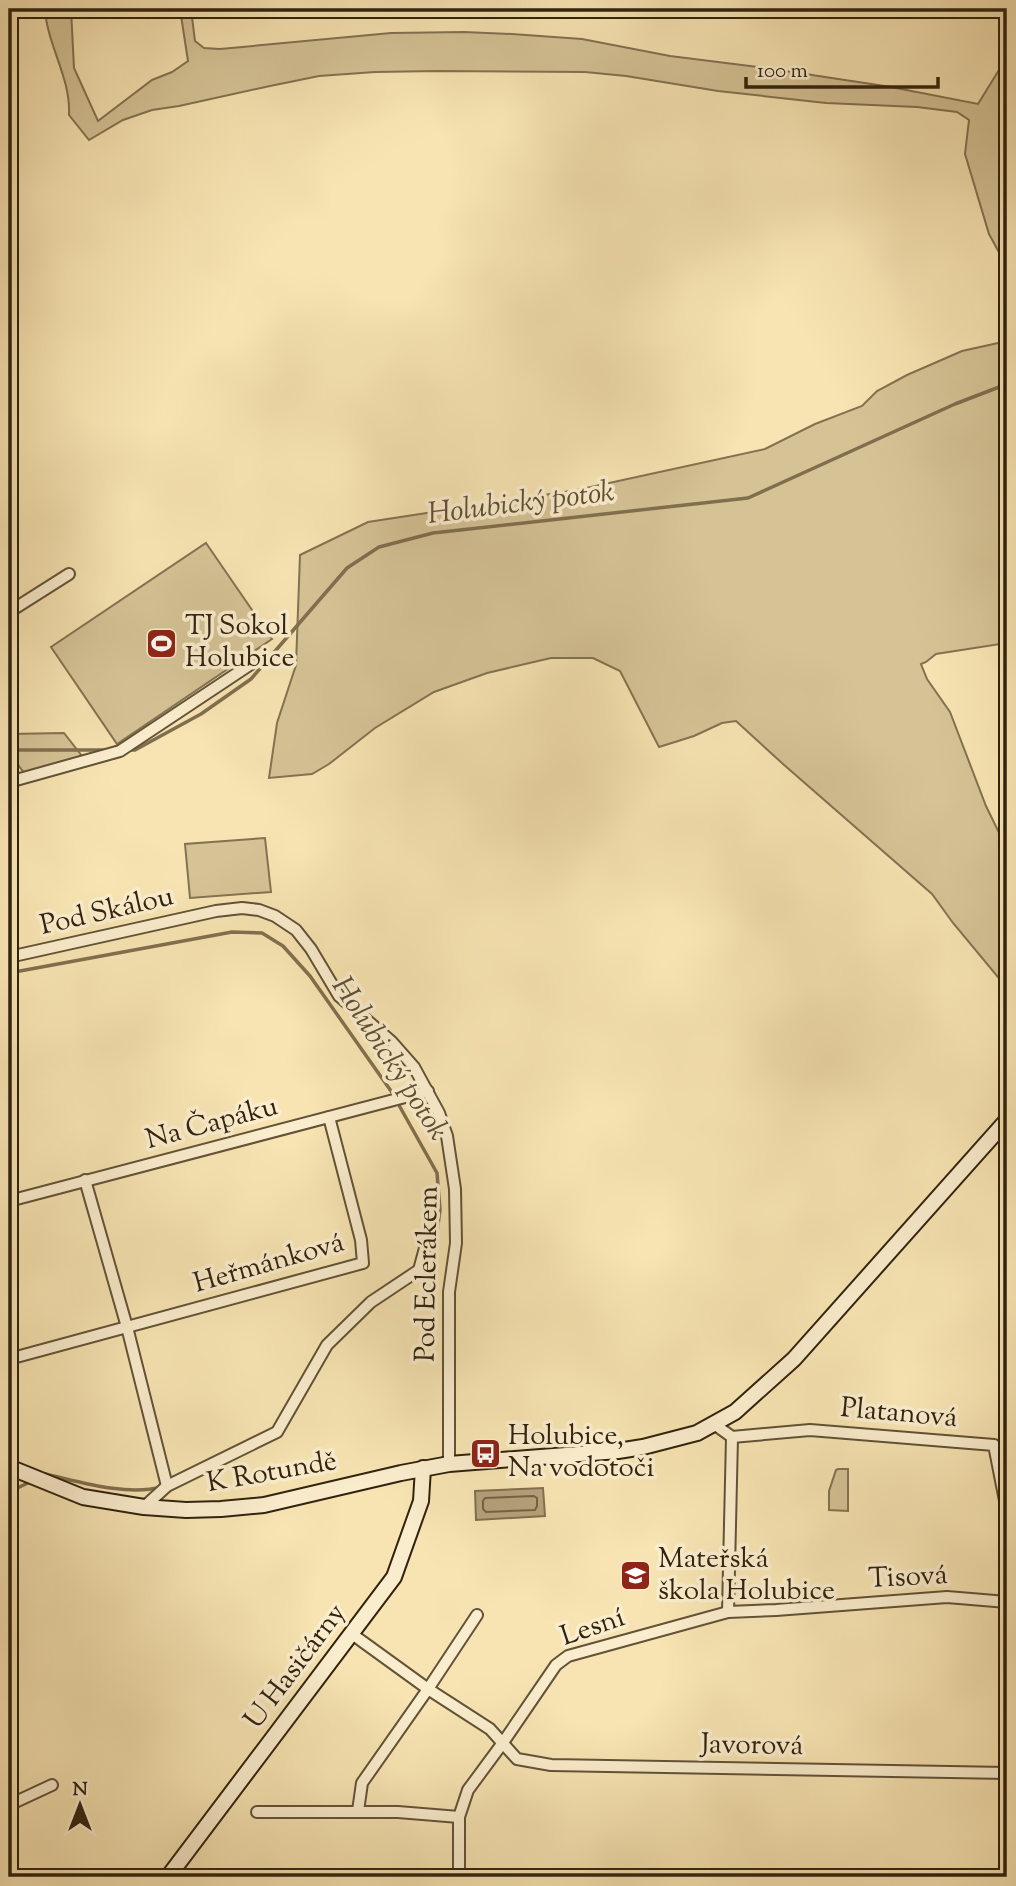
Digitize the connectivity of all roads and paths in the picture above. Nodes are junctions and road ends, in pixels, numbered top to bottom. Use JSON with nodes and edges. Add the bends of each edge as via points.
{"nodes":[{"id":1,"x":69,"y":575,"type":"dead end"},
{"id":2,"x":9,"y":612,"type":"edge"},
{"id":3,"x":251,"y":664,"type":"dead end"},
{"id":4,"x":9,"y":782,"type":"edge"},
{"id":5,"x":216,"y":911,"type":"joint"},
{"id":6,"x":9,"y":957,"type":"edge"},
{"id":7,"x":428,"y":1091,"type":"junction"},
{"id":8,"x":328,"y":1117,"type":"junction"},
{"id":9,"x":1007,"y":1120,"type":"edge"},
{"id":10,"x":85,"y":1180,"type":"junction"},
{"id":11,"x":9,"y":1201,"type":"edge"},
{"id":12,"x":425,"y":1248,"type":"dead end"},
{"id":13,"x":127,"y":1327,"type":"junction"},
{"id":14,"x":9,"y":1359,"type":"edge"},
{"id":15,"x":714,"y":1424,"type":"junction"},
{"id":16,"x":732,"y":1437,"type":"junction"},
{"id":17,"x":995,"y":1453,"type":"junction"},
{"id":18,"x":1007,"y":1455,"type":"edge"},
{"id":19,"x":449,"y":1464,"type":"junction"},
{"id":20,"x":9,"y":1467,"type":"edge"},
{"id":21,"x":423,"y":1468,"type":"junction"},
{"id":22,"x":167,"y":1486,"type":"junction"},
{"id":23,"x":144,"y":1507,"type":"junction"},
{"id":24,"x":1007,"y":1511,"type":"edge"},
{"id":25,"x":1007,"y":1602,"type":"edge"},
{"id":26,"x":728,"y":1612,"type":"junction"},
{"id":27,"x":477,"y":1615,"type":"dead end"},
{"id":28,"x":352,"y":1634,"type":"junction"},
{"id":29,"x":428,"y":1689,"type":"junction"},
{"id":30,"x":502,"y":1744,"type":"junction"},
{"id":31,"x":1007,"y":1773,"type":"edge"},
{"id":32,"x":52,"y":1786,"type":"dead end"},
{"id":33,"x":9,"y":1805,"type":"edge"},
{"id":34,"x":358,"y":1811,"type":"junction"},
{"id":35,"x":257,"y":1812,"type":"dead end"},
{"id":36,"x":459,"y":1817,"type":"junction"},
{"id":37,"x":169,"y":1877,"type":"edge"},
{"id":38,"x":459,"y":1877,"type":"edge"}],
"edges":[{"from":1,"to":2,"type":"street"},
{"from":3,"to":4,"type":"street","via":[[120,751]]},
{"from":5,"to":6,"type":"street","name":"Pod Skálou"},
{"from":5,"to":7,"type":"street","name":"Pod Eclerákem","via":[[259,910],[296,930],[340,996],[392,1042]]},
{"from":7,"to":8,"type":"street","name":"Na Čapáku"},
{"from":7,"to":19,"type":"street","name":"Pod Eclerákem","via":[[447,1136],[455,1189],[456,1243],[449,1292]]},
{"from":8,"to":10,"type":"street","name":"Na Čapáku"},
{"from":8,"to":13,"type":"street","name":"Heřmánková","via":[[363,1263]]},
{"from":9,"to":15,"type":"street","name":"K Rotundě","via":[[793,1359],[735,1412]]},
{"from":10,"to":11,"type":"street","name":"Na Čapáku"},
{"from":10,"to":13,"type":"street"},
{"from":12,"to":22,"type":"street","via":[[419,1270],[371,1301],[327,1345],[277,1432]]},
{"from":13,"to":14,"type":"street","name":"Heřmánková"},
{"from":13,"to":22,"type":"street"},
{"from":15,"to":16,"type":"street"},
{"from":15,"to":19,"type":"street","name":"K Rotundě","via":[[697,1433],[618,1451]]},
{"from":16,"to":17,"type":"street","name":"Platanová","via":[[810,1430],[994,1445]]},
{"from":16,"to":26,"type":"street"},
{"from":17,"to":18,"type":"street"},
{"from":17,"to":24,"type":"street"},
{"from":19,"to":21,"type":"street","name":"K Rotundě"},
{"from":20,"to":23,"type":"street","name":"K Rotundě","via":[[83,1497]]},
{"from":21,"to":23,"type":"street","name":"K Rotundě","via":[[264,1505],[186,1510]]},
{"from":21,"to":28,"type":"street","name":"U Hasičárny","via":[[421,1501],[394,1577]]},
{"from":22,"to":23,"type":"street"},
{"from":25,"to":26,"type":"street","name":"Tisová","via":[[947,1597]]},
{"from":26,"to":30,"type":"street","name":"Lesní","via":[[568,1656],[556,1665]]},
{"from":27,"to":29,"type":"street"},
{"from":28,"to":29,"type":"street","name":"Javorová"},
{"from":28,"to":37,"type":"street","name":"U Hasičárny"},
{"from":29,"to":30,"type":"street","name":"Javorová","via":[[490,1729]]},
{"from":29,"to":34,"type":"street","via":[[362,1783]]},
{"from":30,"to":31,"type":"street","name":"Javorová","via":[[517,1759],[551,1765]]},
{"from":30,"to":36,"type":"street","name":"Lesní","via":[[468,1790]]},
{"from":32,"to":33,"type":"street"},
{"from":34,"to":35,"type":"street"},
{"from":34,"to":36,"type":"street"},
{"from":36,"to":38,"type":"street","name":"Lesní"}]}
